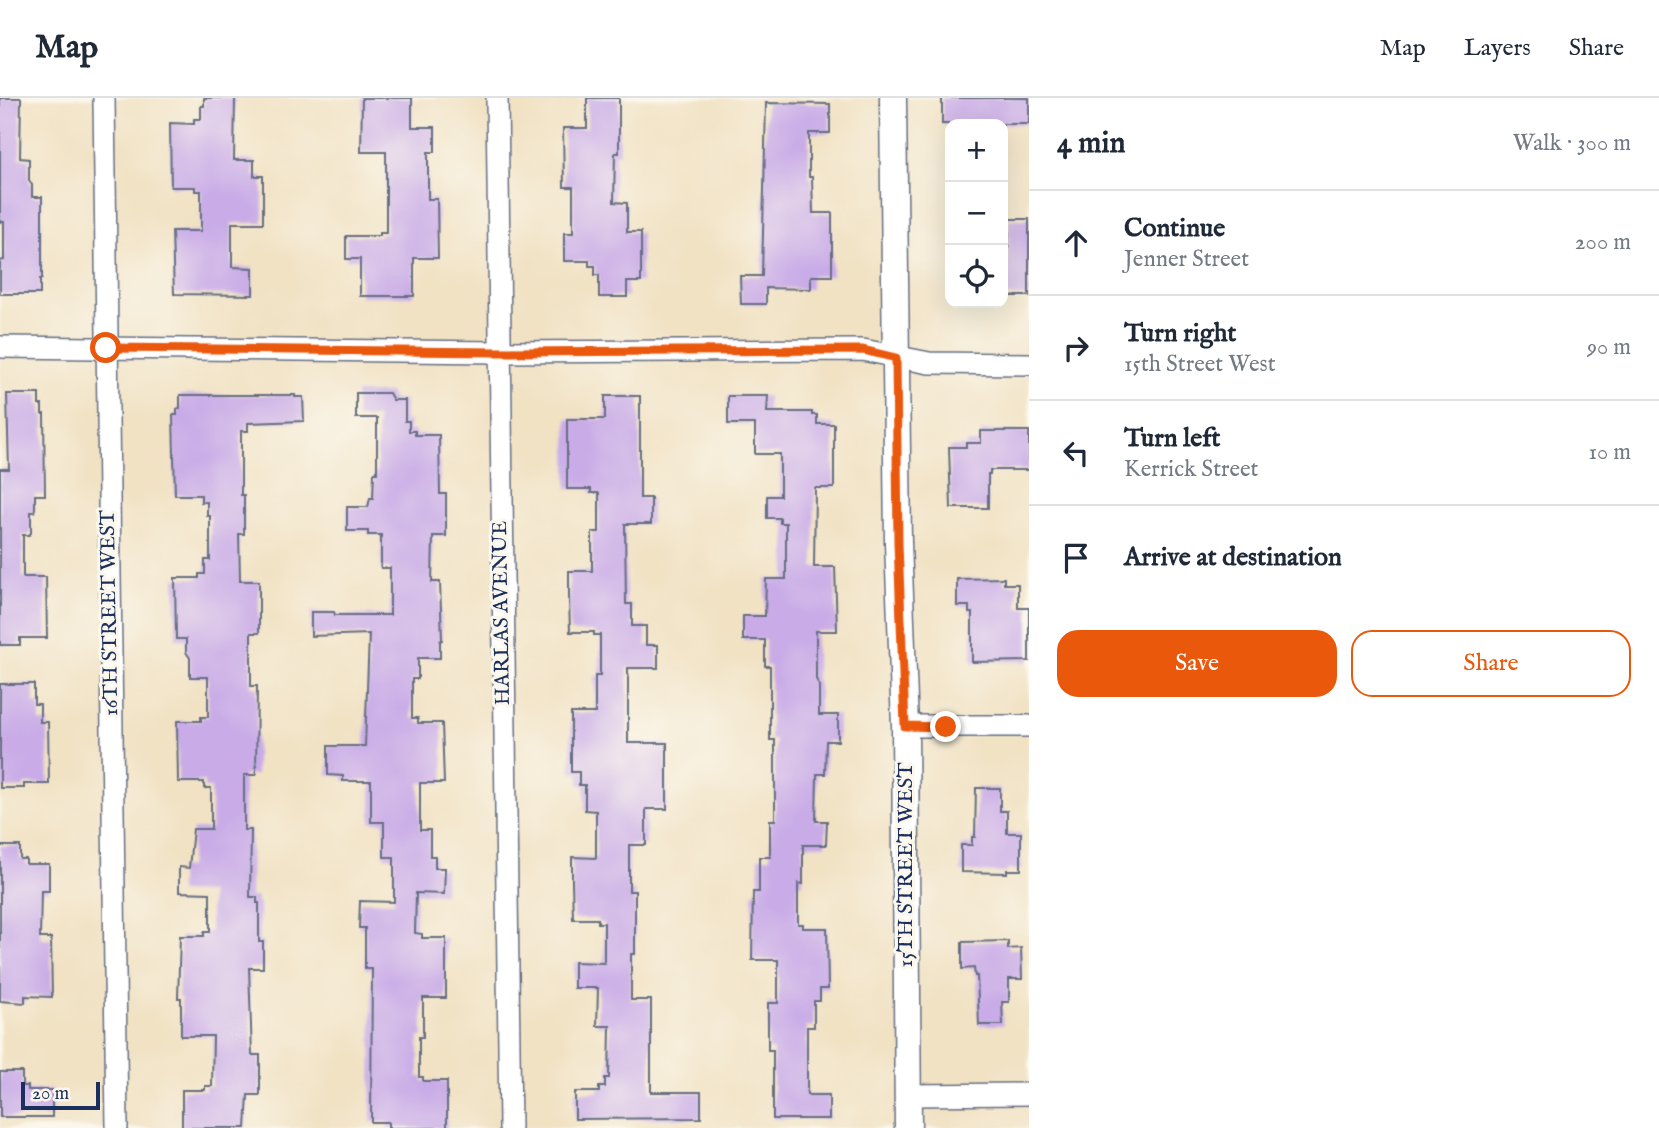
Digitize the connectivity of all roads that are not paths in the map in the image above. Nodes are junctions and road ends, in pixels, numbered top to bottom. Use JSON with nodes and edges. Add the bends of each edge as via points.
{"nodes":[{"id":1,"x":104,"y":98,"type":"edge"},
{"id":2,"x":497,"y":98,"type":"edge"},
{"id":3,"x":893,"y":98,"type":"edge"},
{"id":4,"x":0,"y":346,"type":"edge"},
{"id":5,"x":106,"y":348,"type":"junction"},
{"id":6,"x":499,"y":352,"type":"junction"},
{"id":7,"x":896,"y":358,"type":"junction"},
{"id":8,"x":1029,"y":364,"type":"edge"},
{"id":9,"x":905,"y":726,"type":"junction"},
{"id":10,"x":1029,"y":726,"type":"edge"},
{"id":11,"x":1029,"y":1094,"type":"edge"},
{"id":12,"x":907,"y":1095,"type":"junction"},
{"id":13,"x":117,"y":1128,"type":"edge"},
{"id":14,"x":510,"y":1128,"type":"edge"},
{"id":15,"x":908,"y":1128,"type":"edge"}],
"edges":[{"from":1,"to":5,"type":"street","name":"16TH STREET WEST"},
{"from":2,"to":6,"type":"street","name":"HARLAS AVENUE"},
{"from":3,"to":7,"type":"street","name":"15TH STREET WEST"},
{"from":4,"to":5,"type":"street"},
{"from":5,"to":6,"type":"street"},
{"from":5,"to":13,"type":"street","name":"16TH STREET WEST"},
{"from":6,"to":7,"type":"street","via":[[863,350]]},
{"from":6,"to":14,"type":"street","name":"HARLAS AVENUE"},
{"from":7,"to":8,"type":"street","via":[[929,363]]},
{"from":7,"to":9,"type":"street","name":"15TH STREET WEST"},
{"from":9,"to":10,"type":"street"},
{"from":9,"to":12,"type":"street","name":"15TH STREET WEST"},
{"from":11,"to":12,"type":"street"},
{"from":12,"to":15,"type":"street","name":"15TH STREET WEST"}]}
